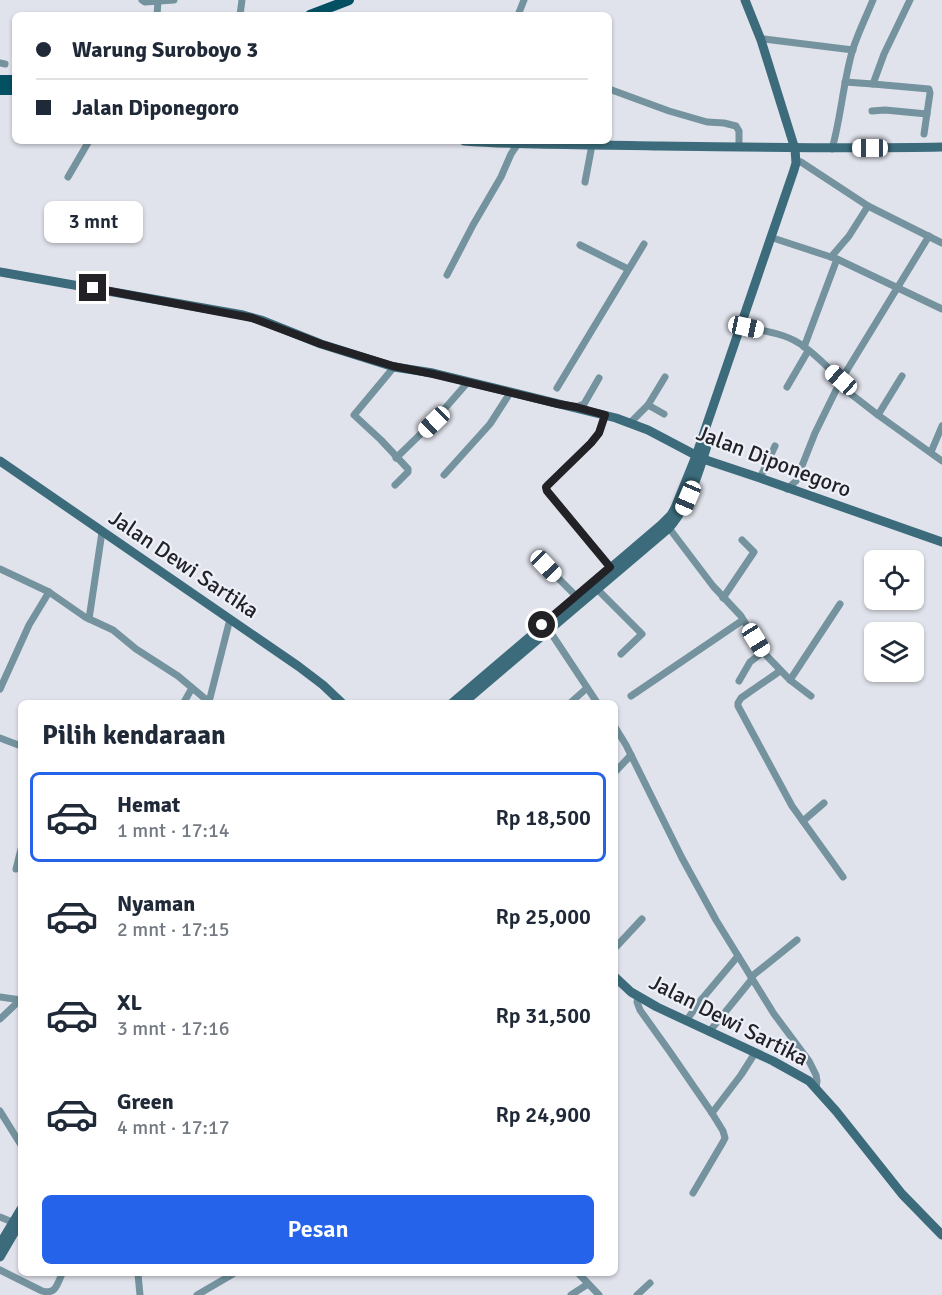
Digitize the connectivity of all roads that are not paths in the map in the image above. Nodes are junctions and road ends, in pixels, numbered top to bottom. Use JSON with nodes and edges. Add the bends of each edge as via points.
{"nodes":[{"id":1,"x":142,"y":0,"type":"edge"},
{"id":2,"x":174,"y":0,"type":"edge"},
{"id":3,"x":349,"y":0,"type":"edge"},
{"id":4,"x":873,"y":0,"type":"edge"},
{"id":5,"x":910,"y":0,"type":"edge"},
{"id":6,"x":158,"y":1,"type":"edge"},
{"id":7,"x":748,"y":1,"type":"edge"},
{"id":8,"x":318,"y":12,"type":"edge"},
{"id":9,"x":764,"y":39,"type":"junction"},
{"id":10,"x":853,"y":50,"type":"junction"},
{"id":11,"x":845,"y":82,"type":"junction"},
{"id":12,"x":873,"y":84,"type":"junction"},
{"id":13,"x":612,"y":90,"type":"edge"},
{"id":14,"x":872,"y":111,"type":"dead end"},
{"id":15,"x":927,"y":114,"type":"junction"},
{"id":16,"x":924,"y":134,"type":"dead end"},
{"id":17,"x":87,"y":144,"type":"edge"},
{"id":18,"x":504,"y":144,"type":"edge"},
{"id":19,"x":517,"y":145,"type":"junction"},
{"id":20,"x":592,"y":145,"type":"junction"},
{"id":21,"x":739,"y":147,"type":"junction"},
{"id":22,"x":942,"y":147,"type":"edge"},
{"id":23,"x":798,"y":149,"type":"junction"},
{"id":24,"x":832,"y":149,"type":"junction"},
{"id":25,"x":801,"y":162,"type":"junction"},
{"id":26,"x":68,"y":177,"type":"dead end"},
{"id":27,"x":585,"y":182,"type":"dead end"},
{"id":28,"x":868,"y":206,"type":"junction"},
{"id":29,"x":775,"y":236,"type":"junction"},
{"id":30,"x":929,"y":236,"type":"junction"},
{"id":31,"x":942,"y":243,"type":"edge"},
{"id":32,"x":644,"y":244,"type":"dead end"},
{"id":33,"x":580,"y":245,"type":"dead end"},
{"id":34,"x":834,"y":258,"type":"junction"},
{"id":35,"x":628,"y":269,"type":"junction"},
{"id":36,"x":0,"y":272,"type":"edge"},
{"id":37,"x":447,"y":275,"type":"dead end"},
{"id":38,"x":898,"y":288,"type":"junction"},
{"id":39,"x":942,"y":309,"type":"edge"},
{"id":40,"x":746,"y":327,"type":"junction"},
{"id":41,"x":806,"y":349,"type":"junction"},
{"id":42,"x":393,"y":366,"type":"junction"},
{"id":43,"x":902,"y":376,"type":"dead end"},
{"id":44,"x":665,"y":377,"type":"dead end"},
{"id":45,"x":599,"y":378,"type":"dead end"},
{"id":46,"x":468,"y":382,"type":"junction"},
{"id":47,"x":840,"y":382,"type":"junction"},
{"id":48,"x":787,"y":387,"type":"dead end"},
{"id":49,"x":557,"y":388,"type":"dead end"},
{"id":50,"x":510,"y":393,"type":"junction"},
{"id":51,"x":648,"y":405,"type":"junction"},
{"id":52,"x":576,"y":407,"type":"junction"},
{"id":53,"x":664,"y":414,"type":"dead end"},
{"id":54,"x":605,"y":415,"type":"junction"},
{"id":55,"x":878,"y":415,"type":"junction"},
{"id":56,"x":630,"y":423,"type":"junction"},
{"id":57,"x":942,"y":426,"type":"edge"},
{"id":58,"x":775,"y":446,"type":"dead end"},
{"id":59,"x":932,"y":452,"type":"junction"},
{"id":60,"x":396,"y":458,"type":"junction"},
{"id":61,"x":700,"y":458,"type":"junction"},
{"id":62,"x":942,"y":460,"type":"edge"},
{"id":63,"x":0,"y":461,"type":"edge"},
{"id":64,"x":444,"y":475,"type":"dead end"},
{"id":65,"x":760,"y":478,"type":"junction"},
{"id":66,"x":396,"y":485,"type":"dead end"},
{"id":67,"x":787,"y":489,"type":"junction"},
{"id":68,"x":669,"y":528,"type":"junction"},
{"id":69,"x":102,"y":532,"type":"junction"},
{"id":70,"x":741,"y":540,"type":"dead end"},
{"id":71,"x":942,"y":542,"type":"edge"},
{"id":72,"x":543,"y":554,"type":"dead end"},
{"id":73,"x":0,"y":569,"type":"edge"},
{"id":74,"x":613,"y":570,"type":"junction"},
{"id":75,"x":597,"y":589,"type":"junction"},
{"id":76,"x":49,"y":592,"type":"junction"},
{"id":77,"x":576,"y":596,"type":"junction"},
{"id":78,"x":723,"y":598,"type":"junction"},
{"id":79,"x":840,"y":604,"type":"dead end"},
{"id":80,"x":89,"y":619,"type":"junction"},
{"id":81,"x":230,"y":619,"type":"junction"},
{"id":82,"x":743,"y":620,"type":"junction"},
{"id":83,"x":549,"y":630,"type":"junction"},
{"id":84,"x":763,"y":652,"type":"junction"},
{"id":85,"x":621,"y":654,"type":"dead end"},
{"id":86,"x":780,"y":671,"type":"junction"},
{"id":87,"x":790,"y":680,"type":"junction"},
{"id":88,"x":739,"y":681,"type":"dead end"},
{"id":89,"x":192,"y":688,"type":"junction"},
{"id":90,"x":587,"y":688,"type":"junction"},
{"id":91,"x":0,"y":689,"type":"edge"},
{"id":92,"x":631,"y":696,"type":"dead end"},
{"id":93,"x":812,"y":696,"type":"dead end"},
{"id":94,"x":468,"y":698,"type":"edge"},
{"id":95,"x":185,"y":700,"type":"edge"},
{"id":96,"x":207,"y":700,"type":"edge"},
{"id":97,"x":210,"y":700,"type":"edge"},
{"id":98,"x":339,"y":700,"type":"edge"},
{"id":99,"x":574,"y":700,"type":"edge"},
{"id":100,"x":595,"y":700,"type":"edge"},
{"id":101,"x":618,"y":732,"type":"edge"},
{"id":102,"x":0,"y":738,"type":"edge"},
{"id":103,"x":18,"y":745,"type":"edge"},
{"id":104,"x":631,"y":755,"type":"junction"},
{"id":105,"x":618,"y":769,"type":"edge"},
{"id":106,"x":824,"y":803,"type":"dead end"},
{"id":107,"x":803,"y":821,"type":"junction"},
{"id":108,"x":18,"y":861,"type":"edge"},
{"id":109,"x":16,"y":869,"type":"dead end"},
{"id":110,"x":843,"y":878,"type":"dead end"},
{"id":111,"x":642,"y":919,"type":"dead end"},
{"id":112,"x":797,"y":940,"type":"dead end"},
{"id":113,"x":618,"y":945,"type":"edge"},
{"id":114,"x":738,"y":956,"type":"junction"},
{"id":115,"x":752,"y":978,"type":"junction"},
{"id":116,"x":618,"y":980,"type":"edge"},
{"id":117,"x":0,"y":997,"type":"edge"},
{"id":118,"x":638,"y":997,"type":"junction"},
{"id":119,"x":18,"y":1000,"type":"edge"},
{"id":120,"x":18,"y":1002,"type":"edge"},
{"id":121,"x":0,"y":1019,"type":"edge"},
{"id":122,"x":686,"y":1021,"type":"junction"},
{"id":123,"x":709,"y":1032,"type":"junction"},
{"id":124,"x":755,"y":1053,"type":"junction"},
{"id":125,"x":816,"y":1088,"type":"junction"},
{"id":126,"x":0,"y":1111,"type":"edge"},
{"id":127,"x":712,"y":1113,"type":"junction"},
{"id":128,"x":18,"y":1140,"type":"edge"},
{"id":129,"x":693,"y":1193,"type":"dead end"},
{"id":130,"x":0,"y":1217,"type":"edge"},
{"id":131,"x":17,"y":1223,"type":"edge"},
{"id":132,"x":942,"y":1235,"type":"edge"},
{"id":133,"x":0,"y":1244,"type":"edge"},
{"id":134,"x":0,"y":1257,"type":"edge"},
{"id":135,"x":0,"y":1270,"type":"edge"},
{"id":136,"x":61,"y":1276,"type":"edge"},
{"id":137,"x":138,"y":1276,"type":"edge"},
{"id":138,"x":230,"y":1276,"type":"edge"},
{"id":139,"x":581,"y":1276,"type":"edge"},
{"id":140,"x":650,"y":1283,"type":"dead end"},
{"id":141,"x":588,"y":1284,"type":"junction"},
{"id":142,"x":140,"y":1295,"type":"edge"},
{"id":143,"x":197,"y":1295,"type":"edge"},
{"id":144,"x":571,"y":1295,"type":"edge"},
{"id":145,"x":599,"y":1295,"type":"edge"},
{"id":146,"x":637,"y":1295,"type":"edge"}],
"edges":[{"from":1,"to":6,"type":"street"},
{"from":2,"to":6,"type":"street"},
{"from":3,"to":8,"type":"main road"},
{"from":4,"to":10,"type":"street"},
{"from":5,"to":12,"type":"street"},
{"from":7,"to":9,"type":"main road"},
{"from":7,"to":23,"type":"main road"},
{"from":9,"to":10,"type":"street"},
{"from":9,"to":23,"type":"main road"},
{"from":10,"to":11,"type":"street"},
{"from":11,"to":12,"type":"street"},
{"from":11,"to":24,"type":"street"},
{"from":12,"to":15,"type":"street","via":[[929,88]]},
{"from":13,"to":21,"type":"street","via":[[669,111],[736,126]]},
{"from":14,"to":15,"type":"street"},
{"from":15,"to":16,"type":"street"},
{"from":17,"to":26,"type":"street"},
{"from":18,"to":19,"type":"main road"},
{"from":19,"to":20,"type":"main road"},
{"from":19,"to":37,"type":"street"},
{"from":20,"to":21,"type":"main road"},
{"from":20,"to":27,"type":"street"},
{"from":21,"to":23,"type":"main road"},
{"from":22,"to":24,"type":"main road"},
{"from":23,"to":24,"type":"main road"},
{"from":23,"to":25,"type":"main road"},
{"from":23,"to":29,"type":"main road"},
{"from":25,"to":28,"type":"street"},
{"from":25,"to":29,"type":"main road"},
{"from":28,"to":30,"type":"street"},
{"from":28,"to":34,"type":"street"},
{"from":29,"to":34,"type":"street"},
{"from":29,"to":40,"type":"main road"},
{"from":29,"to":61,"type":"main road"},
{"from":30,"to":31,"type":"street"},
{"from":30,"to":38,"type":"street"},
{"from":32,"to":35,"type":"street"},
{"from":33,"to":35,"type":"street"},
{"from":34,"to":38,"type":"street"},
{"from":34,"to":41,"type":"street"},
{"from":35,"to":49,"type":"street"},
{"from":36,"to":42,"type":"main road","name":"Jalan Diponegoro","via":[[243,315]]},
{"from":38,"to":39,"type":"street"},
{"from":38,"to":47,"type":"street"},
{"from":40,"to":41,"type":"street","via":[[788,338]]},
{"from":40,"to":61,"type":"main road"},
{"from":41,"to":47,"type":"street"},
{"from":41,"to":48,"type":"street"},
{"from":42,"to":46,"type":"main road","name":"Jalan Diponegoro"},
{"from":42,"to":60,"type":"street","via":[[354,415]]},
{"from":43,"to":55,"type":"street"},
{"from":44,"to":51,"type":"street"},
{"from":45,"to":52,"type":"street","via":[[584,404]]},
{"from":46,"to":50,"type":"main road","name":"Jalan Diponegoro"},
{"from":46,"to":60,"type":"street"},
{"from":47,"to":55,"type":"street"},
{"from":47,"to":67,"type":"street","via":[[796,481]]},
{"from":50,"to":52,"type":"main road","name":"Jalan Diponegoro"},
{"from":50,"to":64,"type":"street","via":[[490,424]]},
{"from":51,"to":53,"type":"street"},
{"from":51,"to":56,"type":"street"},
{"from":52,"to":54,"type":"main road","name":"Jalan Diponegoro"},
{"from":54,"to":56,"type":"main road","name":"Jalan Diponegoro"},
{"from":54,"to":74,"type":"street","via":[[591,443],[546,487]]},
{"from":55,"to":59,"type":"street"},
{"from":56,"to":61,"type":"main road","name":"Jalan Diponegoro"},
{"from":57,"to":59,"type":"street"},
{"from":58,"to":65,"type":"street"},
{"from":59,"to":62,"type":"street"},
{"from":60,"to":66,"type":"street","via":[[408,471]]},
{"from":61,"to":65,"type":"main road","name":"Jalan Diponegoro"},
{"from":61,"to":68,"type":"main road","via":[[683,509]]},
{"from":61,"to":74,"type":"main road","via":[[671,515]]},
{"from":63,"to":69,"type":"main road","name":"Jalan Dewi Sartika"},
{"from":65,"to":67,"type":"main road","name":"Jalan Diponegoro"},
{"from":67,"to":71,"type":"main road","name":"Jalan Diponegoro"},
{"from":68,"to":74,"type":"main road"},
{"from":68,"to":78,"type":"street"},
{"from":69,"to":80,"type":"street"},
{"from":69,"to":81,"type":"main road","name":"Jalan Dewi Sartika"},
{"from":70,"to":78,"type":"street","via":[[754,552]]},
{"from":72,"to":77,"type":"street","via":[[546,566]]},
{"from":73,"to":76,"type":"street"},
{"from":74,"to":75,"type":"main road"},
{"from":74,"to":77,"type":"main road"},
{"from":75,"to":83,"type":"main road"},
{"from":75,"to":85,"type":"street","via":[[642,634]]},
{"from":76,"to":80,"type":"street"},
{"from":76,"to":91,"type":"street"},
{"from":77,"to":94,"type":"main road"},
{"from":78,"to":82,"type":"street"},
{"from":79,"to":87,"type":"street"},
{"from":80,"to":89,"type":"street","via":[[113,630]]},
{"from":81,"to":97,"type":"street"},
{"from":81,"to":98,"type":"main road","name":"Jalan Dewi Sartika","via":[[306,671]]},
{"from":82,"to":84,"type":"street"},
{"from":82,"to":92,"type":"street"},
{"from":83,"to":90,"type":"street"},
{"from":83,"to":94,"type":"main road"},
{"from":84,"to":86,"type":"street"},
{"from":84,"to":88,"type":"street","via":[[750,662]]},
{"from":86,"to":87,"type":"street"},
{"from":86,"to":107,"type":"street","via":[[738,704],[777,781]]},
{"from":87,"to":93,"type":"street"},
{"from":89,"to":95,"type":"street"},
{"from":89,"to":96,"type":"street"},
{"from":90,"to":99,"type":"street"},
{"from":90,"to":100,"type":"street"},
{"from":101,"to":104,"type":"street"},
{"from":102,"to":103,"type":"street"},
{"from":104,"to":105,"type":"street"},
{"from":104,"to":114,"type":"street","via":[[682,858]]},
{"from":106,"to":107,"type":"street"},
{"from":107,"to":110,"type":"street"},
{"from":108,"to":109,"type":"street"},
{"from":111,"to":113,"type":"street"},
{"from":112,"to":115,"type":"street"},
{"from":114,"to":115,"type":"street"},
{"from":114,"to":122,"type":"street"},
{"from":115,"to":123,"type":"street"},
{"from":115,"to":125,"type":"street","via":[[778,1021],[810,1061]]},
{"from":116,"to":118,"type":"main road","name":"Jalan Dewi Sartika"},
{"from":117,"to":119,"type":"street"},
{"from":118,"to":122,"type":"main road","name":"Jalan Dewi Sartika"},
{"from":118,"to":127,"type":"street","via":[[643,1016]]},
{"from":120,"to":121,"type":"street"},
{"from":122,"to":123,"type":"main road","name":"Jalan Dewi Sartika"},
{"from":123,"to":124,"type":"main road","name":"Jalan Dewi Sartika"},
{"from":124,"to":125,"type":"main road","name":"Jalan Dewi Sartika"},
{"from":124,"to":127,"type":"street"},
{"from":125,"to":132,"type":"main road","name":"Jalan Dewi Sartika","via":[[902,1194]]},
{"from":126,"to":128,"type":"street"},
{"from":127,"to":129,"type":"street","via":[[724,1138]]},
{"from":130,"to":131,"type":"street"},
{"from":131,"to":133,"type":"main road"},
{"from":131,"to":134,"type":"main road"},
{"from":135,"to":136,"type":"street","via":[[49,1293]]},
{"from":137,"to":142,"type":"street"},
{"from":138,"to":143,"type":"street"},
{"from":139,"to":141,"type":"street"},
{"from":140,"to":146,"type":"street"},
{"from":141,"to":144,"type":"street"},
{"from":141,"to":145,"type":"street"}]}
